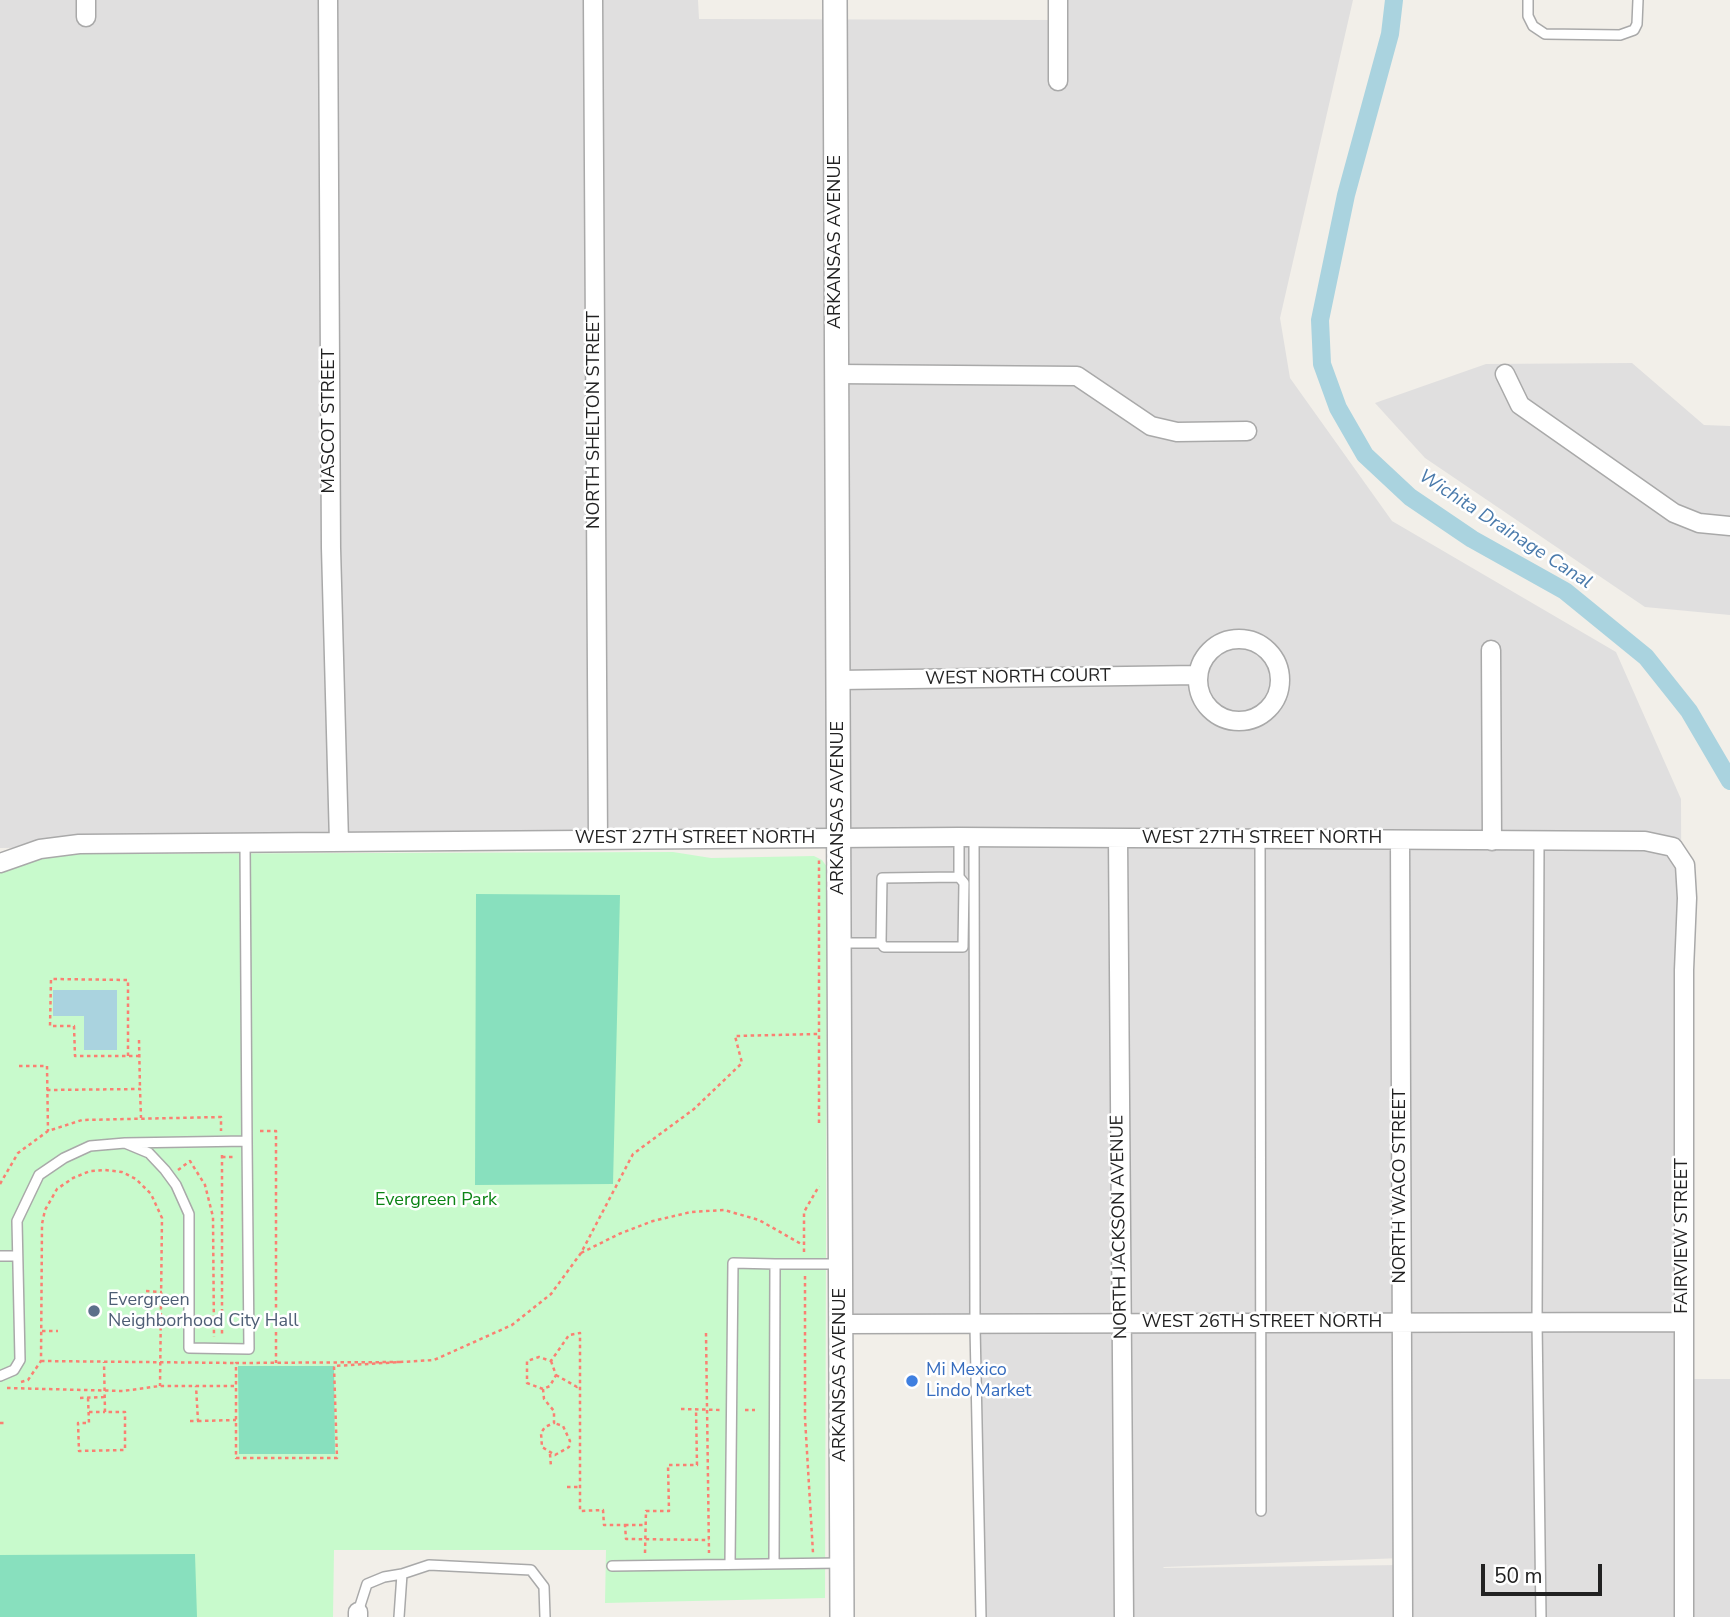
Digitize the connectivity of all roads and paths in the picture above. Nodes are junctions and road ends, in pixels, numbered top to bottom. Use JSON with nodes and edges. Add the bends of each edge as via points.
{"nodes":[{"id":1,"x":328,"y":0,"type":"edge"},
{"id":2,"x":593,"y":0,"type":"edge"},
{"id":3,"x":835,"y":0,"type":"edge"},
{"id":4,"x":1058,"y":0,"type":"edge"},
{"id":5,"x":1528,"y":0,"type":"edge"},
{"id":6,"x":1638,"y":0,"type":"edge"},
{"id":7,"x":1058,"y":81,"type":"dead end"},
{"id":8,"x":837,"y":374,"type":"junction"},
{"id":9,"x":1505,"y":374,"type":"dead end"},
{"id":10,"x":1247,"y":431,"type":"dead end"},
{"id":11,"x":1730,"y":526,"type":"edge"},
{"id":12,"x":1491,"y":650,"type":"dead end"},
{"id":13,"x":1198,"y":675,"type":"junction"},
{"id":14,"x":838,"y":680,"type":"junction"},
{"id":15,"x":967,"y":837,"type":"junction"},
{"id":16,"x":829,"y":838,"type":"junction"},
{"id":17,"x":1118,"y":838,"type":"junction"},
{"id":18,"x":1260,"y":839,"type":"junction"},
{"id":19,"x":598,"y":840,"type":"junction"},
{"id":20,"x":1400,"y":840,"type":"junction"},
{"id":21,"x":1492,"y":841,"type":"junction"},
{"id":22,"x":1539,"y":841,"type":"junction"},
{"id":23,"x":245,"y":842,"type":"junction"},
{"id":24,"x":339,"y":842,"type":"junction"},
{"id":25,"x":1681,"y":857,"type":"joint"},
{"id":26,"x":0,"y":863,"type":"edge"},
{"id":27,"x":960,"y":877,"type":"junction"},
{"id":28,"x":839,"y":943,"type":"junction"},
{"id":29,"x":881,"y":943,"type":"junction"},
{"id":30,"x":818,"y":1034,"type":"junction"},
{"id":31,"x":139,"y":1040,"type":"dead end"},
{"id":32,"x":128,"y":1056,"type":"junction"},
{"id":33,"x":139,"y":1056,"type":"junction"},
{"id":34,"x":19,"y":1066,"type":"dead end"},
{"id":35,"x":140,"y":1089,"type":"junction"},
{"id":36,"x":47,"y":1090,"type":"junction"},
{"id":37,"x":141,"y":1118,"type":"dead end"},
{"id":38,"x":48,"y":1131,"type":"dead end"},
{"id":39,"x":260,"y":1131,"type":"dead end"},
{"id":40,"x":819,"y":1131,"type":"dead end"},
{"id":41,"x":247,"y":1140,"type":"junction"},
{"id":42,"x":125,"y":1143,"type":"junction"},
{"id":43,"x":222,"y":1157,"type":"dead end"},
{"id":44,"x":237,"y":1157,"type":"dead end"},
{"id":45,"x":169,"y":1176,"type":"junction"},
{"id":46,"x":820,"y":1186,"type":"dead end"},
{"id":47,"x":804,"y":1245,"type":"junction"},
{"id":48,"x":581,"y":1253,"type":"junction"},
{"id":49,"x":0,"y":1255,"type":"edge"},
{"id":50,"x":16,"y":1256,"type":"junction"},
{"id":51,"x":775,"y":1264,"type":"junction"},
{"id":52,"x":805,"y":1264,"type":"junction"},
{"id":53,"x":841,"y":1264,"type":"junction"},
{"id":54,"x":146,"y":1291,"type":"dead end"},
{"id":55,"x":162,"y":1292,"type":"junction"},
{"id":56,"x":1261,"y":1322,"type":"junction"},
{"id":57,"x":1401,"y":1322,"type":"junction"},
{"id":58,"x":1537,"y":1322,"type":"junction"},
{"id":59,"x":1683,"y":1322,"type":"junction"},
{"id":60,"x":841,"y":1324,"type":"junction"},
{"id":61,"x":1121,"y":1324,"type":"junction"},
{"id":62,"x":975,"y":1326,"type":"junction"},
{"id":63,"x":42,"y":1331,"type":"junction"},
{"id":64,"x":58,"y":1331,"type":"dead end"},
{"id":65,"x":706,"y":1333,"type":"dead end"},
{"id":66,"x":214,"y":1337,"type":"dead end"},
{"id":67,"x":41,"y":1361,"type":"junction"},
{"id":68,"x":551,"y":1361,"type":"junction"},
{"id":69,"x":104,"y":1362,"type":"junction"},
{"id":70,"x":400,"y":1362,"type":"junction"},
{"id":71,"x":161,"y":1363,"type":"junction"},
{"id":72,"x":236,"y":1363,"type":"junction"},
{"id":73,"x":276,"y":1363,"type":"junction"},
{"id":74,"x":556,"y":1375,"type":"junction"},
{"id":75,"x":0,"y":1376,"type":"edge"},
{"id":76,"x":580,"y":1385,"type":"junction"},
{"id":77,"x":160,"y":1386,"type":"junction"},
{"id":78,"x":196,"y":1386,"type":"junction"},
{"id":79,"x":236,"y":1386,"type":"junction"},
{"id":80,"x":0,"y":1387,"type":"edge"},
{"id":81,"x":543,"y":1389,"type":"junction"},
{"id":82,"x":104,"y":1391,"type":"junction"},
{"id":83,"x":104,"y":1397,"type":"junction"},
{"id":84,"x":80,"y":1398,"type":"dead end"},
{"id":85,"x":88,"y":1398,"type":"junction"},
{"id":86,"x":696,"y":1409,"type":"dead end"},
{"id":87,"x":89,"y":1412,"type":"junction"},
{"id":88,"x":105,"y":1412,"type":"junction"},
{"id":89,"x":236,"y":1420,"type":"junction"},
{"id":90,"x":190,"y":1421,"type":"dead end"},
{"id":91,"x":198,"y":1421,"type":"junction"},
{"id":92,"x":554,"y":1423,"type":"junction"},
{"id":93,"x":569,"y":1439,"type":"junction"},
{"id":94,"x":580,"y":1439,"type":"junction"},
{"id":95,"x":550,"y":1454,"type":"junction"},
{"id":96,"x":551,"y":1467,"type":"dead end"},
{"id":97,"x":566,"y":1487,"type":"dead end"},
{"id":98,"x":580,"y":1487,"type":"junction"},
{"id":99,"x":1261,"y":1511,"type":"dead end"},
{"id":100,"x":625,"y":1525,"type":"junction"},
{"id":101,"x":646,"y":1525,"type":"junction"},
{"id":102,"x":645,"y":1539,"type":"junction"},
{"id":103,"x":709,"y":1540,"type":"junction"},
{"id":104,"x":645,"y":1555,"type":"dead end"},
{"id":105,"x":813,"y":1563,"type":"junction"},
{"id":106,"x":842,"y":1563,"type":"junction"},
{"id":107,"x":710,"y":1564,"type":"junction"},
{"id":108,"x":730,"y":1564,"type":"junction"},
{"id":109,"x":774,"y":1564,"type":"junction"},
{"id":110,"x":612,"y":1566,"type":"dead end"},
{"id":111,"x":402,"y":1574,"type":"junction"},
{"id":112,"x":358,"y":1614,"type":"edge"},
{"id":113,"x":399,"y":1617,"type":"edge"},
{"id":114,"x":545,"y":1617,"type":"edge"},
{"id":115,"x":842,"y":1617,"type":"edge"},
{"id":116,"x":981,"y":1617,"type":"edge"},
{"id":117,"x":1124,"y":1617,"type":"edge"},
{"id":118,"x":1403,"y":1617,"type":"edge"},
{"id":119,"x":1541,"y":1617,"type":"edge"},
{"id":120,"x":1684,"y":1617,"type":"edge"}],
"edges":[{"from":1,"to":24,"type":"street","name":"MASCOT STREET","via":[[331,548]]},
{"from":2,"to":19,"type":"street","name":"NORTH SHELTON STREET"},
{"from":3,"to":8,"type":"street","name":"ARKANSAS AVENUE"},
{"from":4,"to":7,"type":"street"},
{"from":5,"to":6,"type":"lane","via":[[1528,16],[1545,34],[1620,35],[1634,30]]},
{"from":8,"to":10,"type":"street","via":[[1077,376],[1151,426],[1177,432]]},
{"from":8,"to":14,"type":"street","name":"ARKANSAS AVENUE"},
{"from":9,"to":11,"type":"street","via":[[1520,405],[1674,513],[1699,523]]},
{"from":12,"to":21,"type":"street"},
{"from":13,"to":13,"type":"street","via":[[1202,662],[1220,644],[1245,639],[1257,643],[1276,661],[1280,689],[1265,712],[1253,719],[1225,719],[1204,702]]},
{"from":13,"to":14,"type":"street","name":"WEST NORTH COURT"},
{"from":14,"to":16,"type":"street","name":"ARKANSAS AVENUE"},
{"from":15,"to":16,"type":"street","name":"WEST 27TH STREET NORTH"},
{"from":15,"to":17,"type":"street","name":"WEST 27TH STREET NORTH"},
{"from":15,"to":27,"type":"lane"},
{"from":15,"to":62,"type":"lane"},
{"from":16,"to":19,"type":"street","name":"WEST 27TH STREET NORTH"},
{"from":16,"to":28,"type":"street","name":"ARKANSAS AVENUE"},
{"from":16,"to":30,"type":"path"},
{"from":17,"to":18,"type":"street","name":"WEST 27TH STREET NORTH"},
{"from":17,"to":61,"type":"street","name":"NORTH JACKSON AVENUE"},
{"from":18,"to":20,"type":"street","name":"WEST 27TH STREET NORTH"},
{"from":18,"to":56,"type":"lane"},
{"from":19,"to":24,"type":"street","name":"WEST 27TH STREET NORTH"},
{"from":20,"to":21,"type":"street","name":"WEST 27TH STREET NORTH"},
{"from":20,"to":57,"type":"street","name":"NORTH WACO STREET"},
{"from":21,"to":22,"type":"street","name":"WEST 27TH STREET NORTH"},
{"from":22,"to":25,"type":"street","name":"WEST 27TH STREET NORTH","via":[[1645,841],[1673,846]]},
{"from":22,"to":58,"type":"lane"},
{"from":23,"to":24,"type":"street","name":"WEST 27TH STREET NORTH"},
{"from":23,"to":26,"type":"street","name":"WEST 27TH STREET NORTH","via":[[79,844],[40,849]]},
{"from":23,"to":41,"type":"lane"},
{"from":25,"to":59,"type":"street","name":"FAIRVIEW STREET","via":[[1687,898]]},
{"from":27,"to":29,"type":"lane","via":[[882,878]]},
{"from":27,"to":29,"type":"lane","via":[[964,883],[963,947],[884,947]]},
{"from":28,"to":29,"type":"lane"},
{"from":28,"to":53,"type":"street","name":"ARKANSAS AVENUE"},
{"from":30,"to":40,"type":"path"},
{"from":30,"to":48,"type":"path","via":[[735,1036],[742,1063],[694,1109],[633,1154]]},
{"from":31,"to":33,"type":"path"},
{"from":32,"to":32,"type":"path","via":[[75,1056],[75,1026],[50,1026],[51,979],[128,980]]},
{"from":32,"to":33,"type":"path"},
{"from":33,"to":35,"type":"path"},
{"from":34,"to":36,"type":"path","via":[[47,1066]]},
{"from":35,"to":36,"type":"path"},
{"from":35,"to":37,"type":"path"},
{"from":36,"to":38,"type":"path"},
{"from":39,"to":73,"type":"path","via":[[276,1130]]},
{"from":41,"to":42,"type":"lane"},
{"from":41,"to":45,"type":"lane","via":[[249,1349],[189,1348],[189,1214]]},
{"from":42,"to":45,"type":"lane","via":[[149,1153]]},
{"from":42,"to":50,"type":"lane","via":[[90,1146],[39,1175],[17,1221]]},
{"from":43,"to":44,"type":"path"},
{"from":45,"to":66,"type":"path","via":[[190,1161],[205,1185],[213,1217]]},
{"from":46,"to":47,"type":"path","via":[[804,1212]]},
{"from":47,"to":48,"type":"path","via":[[759,1220],[724,1210],[691,1212],[653,1222]]},
{"from":47,"to":52,"type":"path"},
{"from":48,"to":70,"type":"path","via":[[551,1294],[512,1325],[434,1360]]},
{"from":49,"to":50,"type":"lane"},
{"from":50,"to":75,"type":"lane","via":[[20,1360],[14,1370]]},
{"from":51,"to":52,"type":"lane"},
{"from":51,"to":108,"type":"lane","via":[[733,1263]]},
{"from":51,"to":109,"type":"lane"},
{"from":52,"to":53,"type":"lane"},
{"from":52,"to":105,"type":"path","via":[[805,1418]]},
{"from":53,"to":60,"type":"street","name":"ARKANSAS AVENUE"},
{"from":54,"to":55,"type":"path"},
{"from":55,"to":63,"type":"path","via":[[162,1218],[151,1194],[122,1172],[90,1171],[57,1189],[45,1210]]},
{"from":55,"to":71,"type":"path"},
{"from":56,"to":57,"type":"street","name":"WEST 26TH STREET NORTH"},
{"from":56,"to":61,"type":"street","name":"WEST 26TH STREET NORTH"},
{"from":56,"to":99,"type":"lane"},
{"from":57,"to":58,"type":"street","name":"WEST 26TH STREET NORTH"},
{"from":57,"to":118,"type":"street","name":"NORTH WACO STREET"},
{"from":58,"to":59,"type":"street","name":"WEST 26TH STREET NORTH"},
{"from":58,"to":119,"type":"lane"},
{"from":59,"to":120,"type":"street","name":"FAIRVIEW STREET"},
{"from":60,"to":62,"type":"street","name":"WEST 26TH STREET NORTH"},
{"from":60,"to":106,"type":"street","name":"ARKANSAS AVENUE"},
{"from":61,"to":62,"type":"street","name":"WEST 26TH STREET NORTH"},
{"from":61,"to":117,"type":"street","name":"NORTH JACKSON AVENUE"},
{"from":62,"to":116,"type":"lane"},
{"from":63,"to":64,"type":"path"},
{"from":63,"to":67,"type":"path"},
{"from":65,"to":103,"type":"path"},
{"from":67,"to":69,"type":"path"},
{"from":67,"to":80,"type":"path","via":[[28,1380]]},
{"from":68,"to":74,"type":"path"},
{"from":68,"to":76,"type":"path","via":[[569,1335],[580,1333]]},
{"from":68,"to":81,"type":"path","via":[[539,1357],[527,1361],[527,1384]]},
{"from":69,"to":71,"type":"path"},
{"from":69,"to":82,"type":"path"},
{"from":70,"to":73,"type":"path"},
{"from":70,"to":89,"type":"path","via":[[334,1366],[337,1458],[236,1458]]},
{"from":71,"to":72,"type":"path"},
{"from":71,"to":77,"type":"path"},
{"from":72,"to":73,"type":"path"},
{"from":72,"to":79,"type":"path"},
{"from":74,"to":76,"type":"path"},
{"from":74,"to":81,"type":"path"},
{"from":76,"to":94,"type":"path"},
{"from":77,"to":78,"type":"path"},
{"from":77,"to":82,"type":"path"},
{"from":78,"to":79,"type":"path"},
{"from":78,"to":91,"type":"path"},
{"from":79,"to":89,"type":"path"},
{"from":80,"to":82,"type":"path"},
{"from":81,"to":92,"type":"path","via":[[544,1399],[554,1410]]},
{"from":82,"to":83,"type":"path"},
{"from":83,"to":85,"type":"path"},
{"from":83,"to":88,"type":"path"},
{"from":84,"to":85,"type":"path"},
{"from":85,"to":87,"type":"path"},
{"from":86,"to":101,"type":"path","via":[[697,1465],[668,1465],[669,1511],[646,1511]]},
{"from":87,"to":88,"type":"path"},
{"from":87,"to":88,"type":"path","via":[[89,1423],[78,1423],[79,1451],[125,1450],[125,1412]]},
{"from":89,"to":91,"type":"path"},
{"from":90,"to":91,"type":"path"},
{"from":92,"to":93,"type":"path","via":[[563,1426]]},
{"from":92,"to":95,"type":"path","via":[[545,1427],[540,1437]]},
{"from":93,"to":94,"type":"path"},
{"from":93,"to":95,"type":"path","via":[[569,1447]]},
{"from":94,"to":98,"type":"path"},
{"from":95,"to":96,"type":"path"},
{"from":97,"to":98,"type":"path"},
{"from":98,"to":100,"type":"path","via":[[580,1511],[603,1510],[604,1525]]},
{"from":100,"to":101,"type":"path"},
{"from":100,"to":102,"type":"path","via":[[625,1539]]},
{"from":101,"to":102,"type":"path"},
{"from":102,"to":103,"type":"path"},
{"from":102,"to":104,"type":"path"},
{"from":103,"to":107,"type":"path"},
{"from":105,"to":106,"type":"lane"},
{"from":105,"to":109,"type":"lane"},
{"from":106,"to":115,"type":"street","name":"ARKANSAS AVENUE"},
{"from":107,"to":108,"type":"lane"},
{"from":107,"to":110,"type":"lane"},
{"from":108,"to":109,"type":"lane"},
{"from":111,"to":112,"type":"lane","via":[[367,1584]]},
{"from":111,"to":113,"type":"lane"},
{"from":111,"to":114,"type":"lane","via":[[429,1565],[531,1570],[544,1587]]}]}
